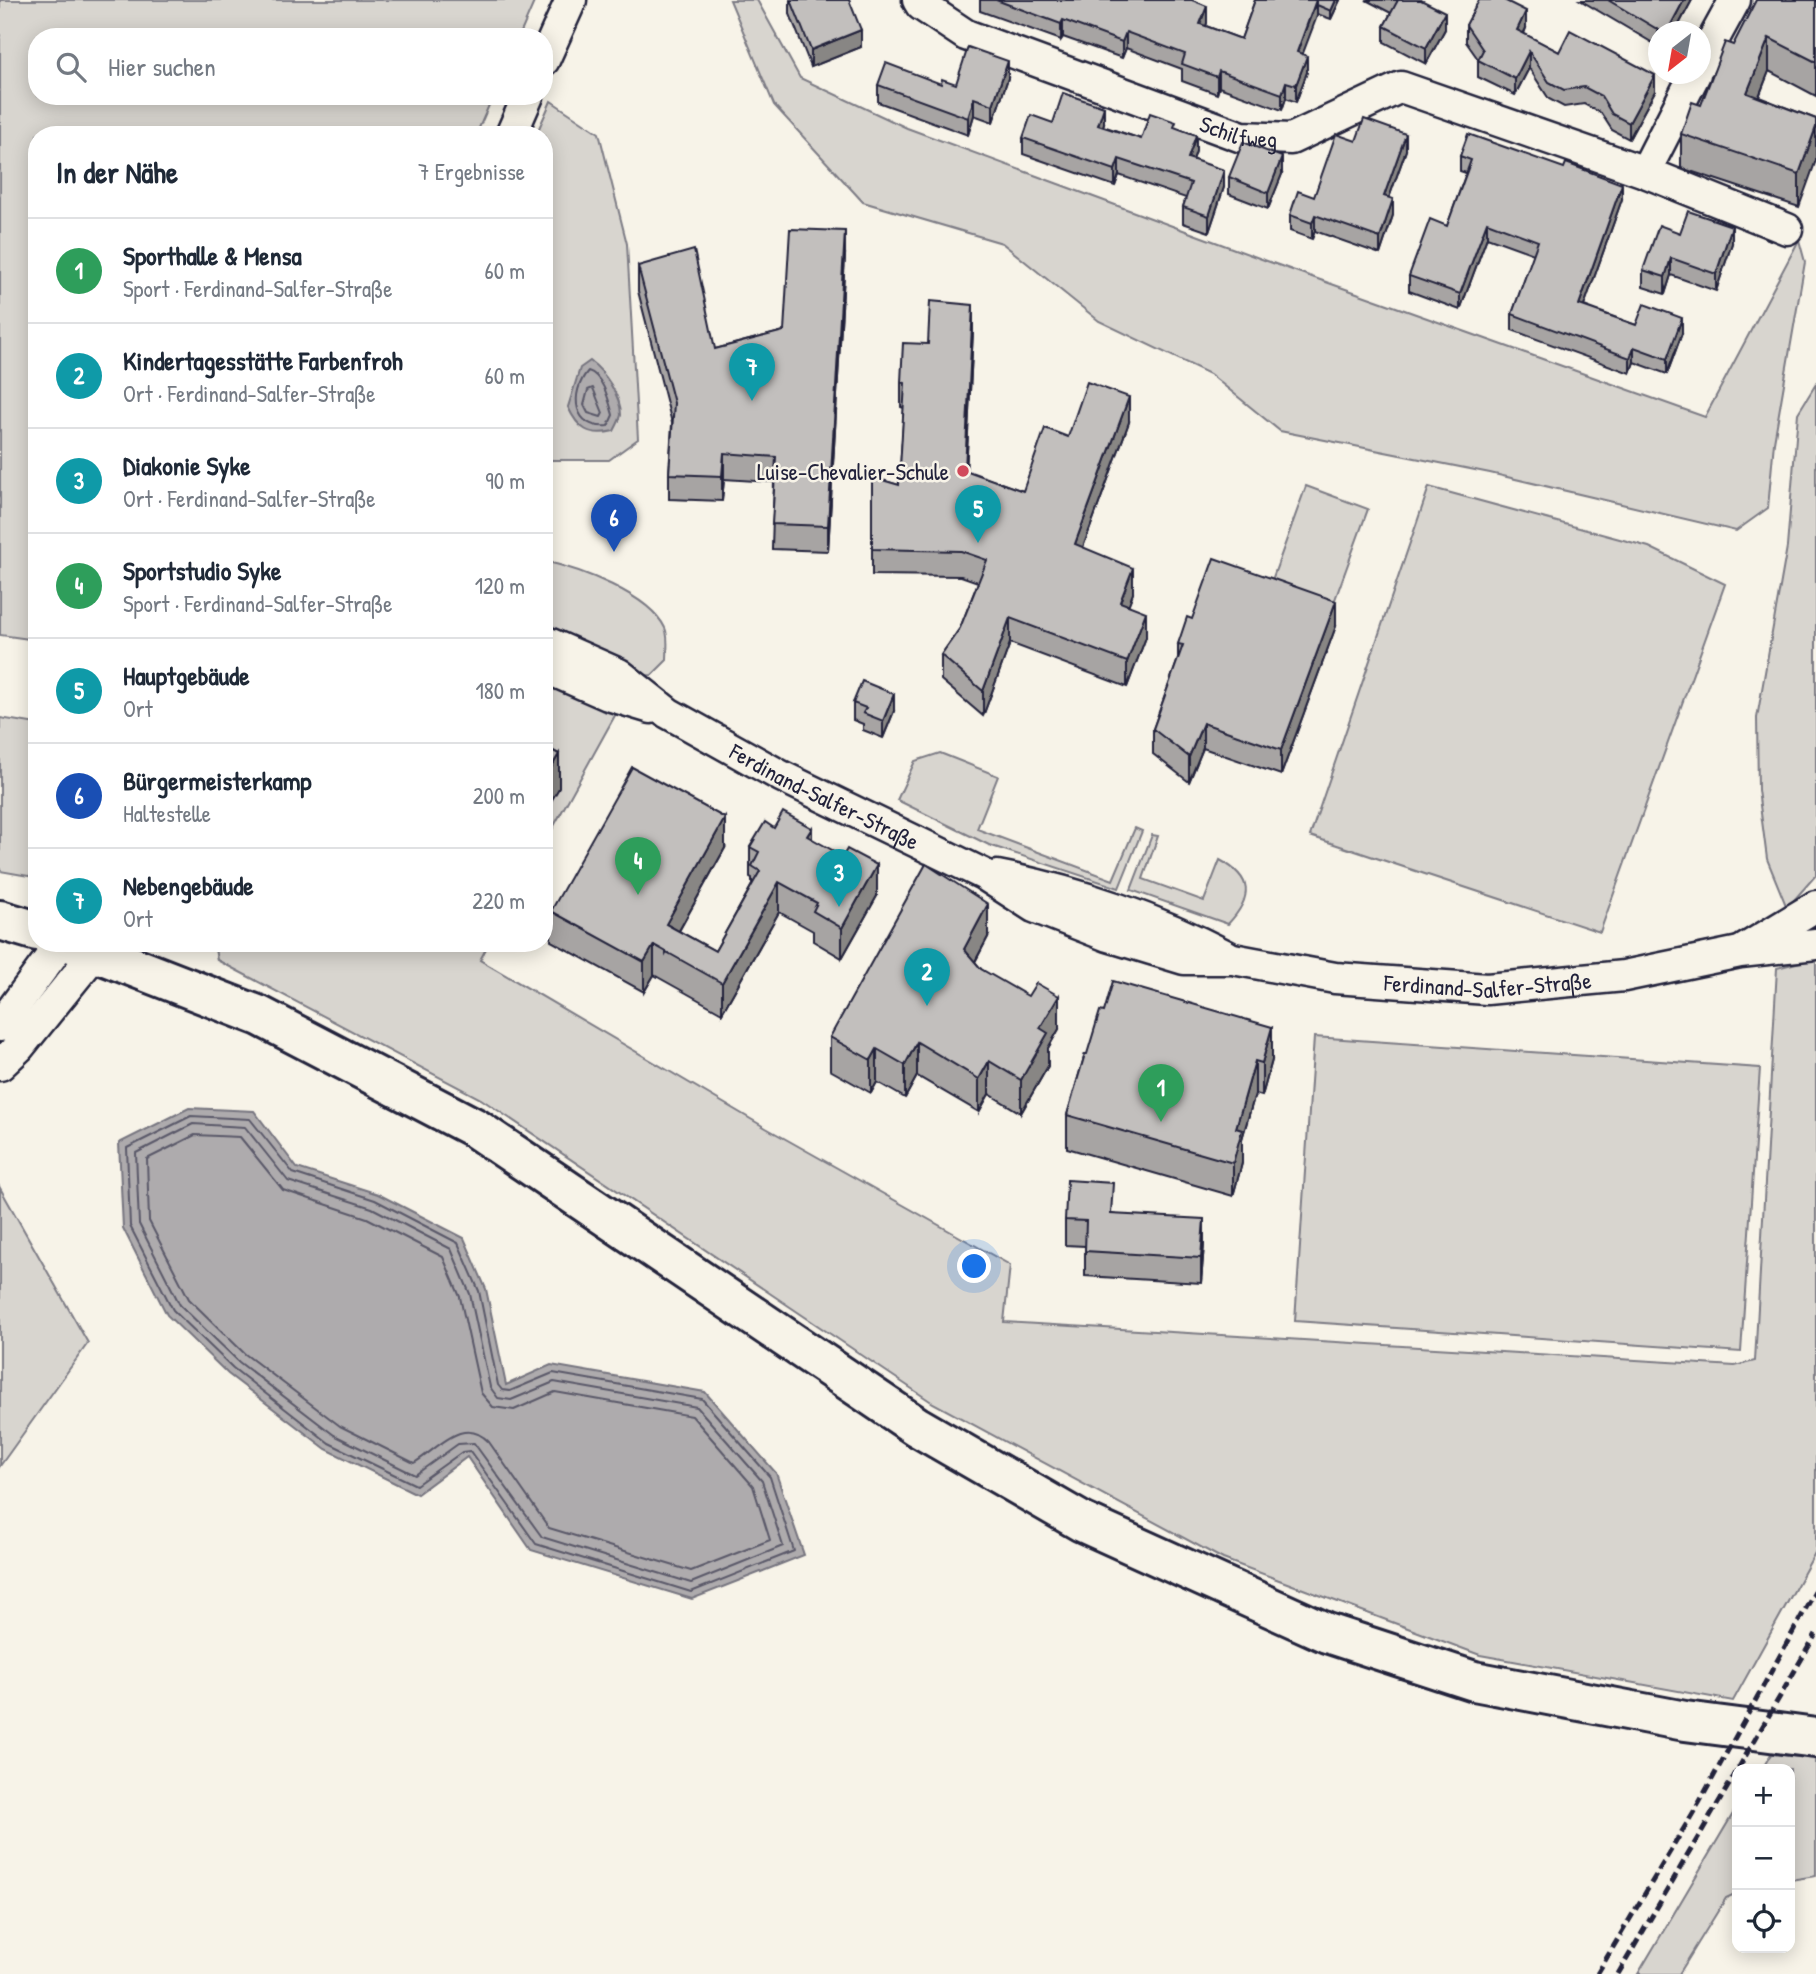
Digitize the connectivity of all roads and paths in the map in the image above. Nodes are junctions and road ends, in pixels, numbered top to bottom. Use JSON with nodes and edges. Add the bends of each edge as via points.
{"nodes":[{"id":1,"x":571,"y":0,"type":"edge"},
{"id":2,"x":918,"y":0,"type":"edge"},
{"id":3,"x":1735,"y":0,"type":"edge"},
{"id":4,"x":553,"y":40,"type":"edge"},
{"id":5,"x":1711,"y":44,"type":"edge"},
{"id":6,"x":1690,"y":84,"type":"edge"},
{"id":7,"x":524,"y":105,"type":"edge"},
{"id":8,"x":515,"y":126,"type":"edge"},
{"id":9,"x":1645,"y":173,"type":"junction"},
{"id":10,"x":1787,"y":229,"type":"dead end"},
{"id":11,"x":553,"y":645,"type":"edge"},
{"id":12,"x":553,"y":671,"type":"edge"},
{"id":13,"x":668,"y":713,"type":"junction"},
{"id":14,"x":1816,"y":906,"type":"edge"},
{"id":15,"x":0,"y":920,"type":"edge"},
{"id":16,"x":28,"y":928,"type":"edge"},
{"id":17,"x":1816,"y":944,"type":"edge"},
{"id":18,"x":76,"y":952,"type":"edge"},
{"id":19,"x":79,"y":952,"type":"edge"},
{"id":20,"x":100,"y":952,"type":"edge"},
{"id":21,"x":1740,"y":952,"type":"junction"},
{"id":22,"x":0,"y":1026,"type":"edge"},
{"id":23,"x":0,"y":1065,"type":"edge"},
{"id":24,"x":1816,"y":1738,"type":"edge"}],
"edges":[{"from":1,"to":4,"type":"street"},
{"from":2,"to":9,"type":"street","name":"Schilfweg","via":[[966,35],[1242,137],[1291,138],[1402,87]]},
{"from":3,"to":5,"type":"street"},
{"from":6,"to":9,"type":"street"},
{"from":7,"to":8,"type":"street"},
{"from":9,"to":10,"type":"street","name":"Schilfweg"},
{"from":11,"to":13,"type":"street","name":"Ferdinand-Salfer-Straße","via":[[619,674]]},
{"from":12,"to":13,"type":"street","name":"Ferdinand-Salfer-Straße","via":[[608,695]]},
{"from":13,"to":21,"type":"street","name":"Ferdinand-Salfer-Straße","via":[[781,776],[983,874],[1041,885],[1192,938],[1233,959],[1335,978],[1487,989],[1624,976]]},
{"from":14,"to":21,"type":"street","name":"Ferdinand-Salfer-Straße"},
{"from":15,"to":16,"type":"main road"},
{"from":17,"to":21,"type":"street","name":"Ferdinand-Salfer-Straße"},
{"from":18,"to":22,"type":"street"},
{"from":19,"to":23,"type":"street","via":[[19,1047]]},
{"from":20,"to":24,"type":"main road","via":[[260,1016],[474,1128],[916,1426],[1119,1539],[1327,1633],[1474,1681],[1685,1721]]}]}
